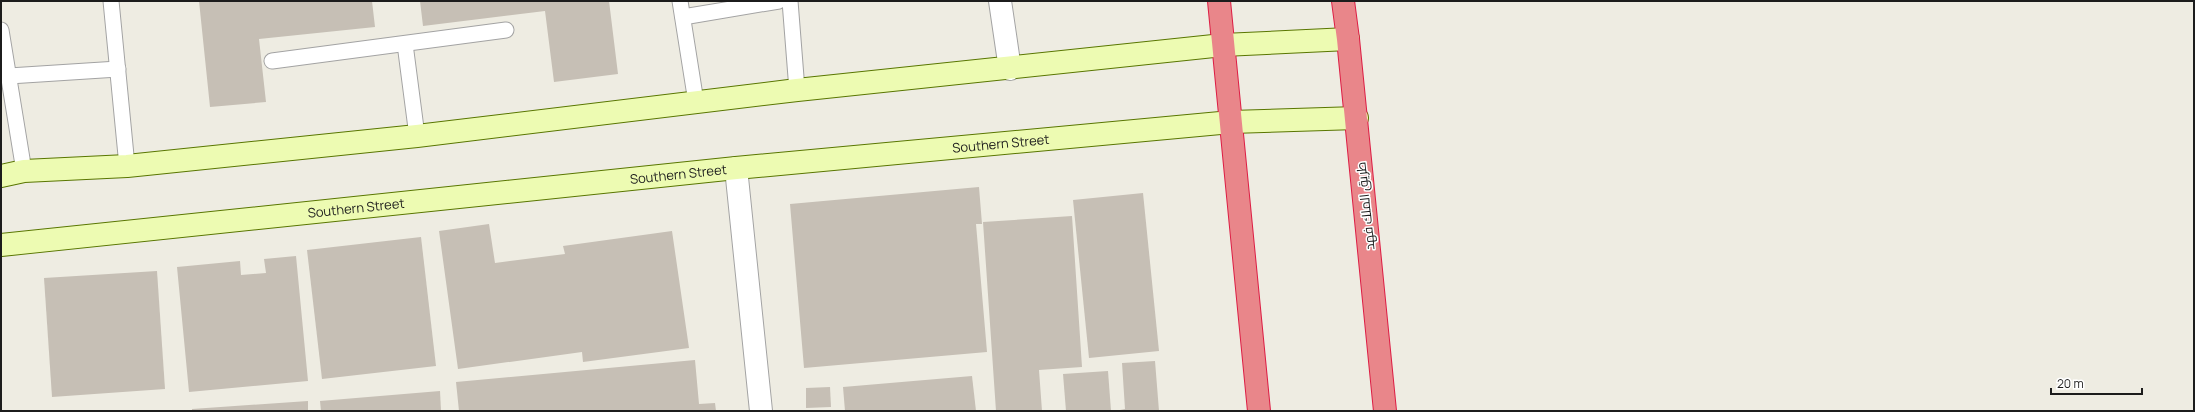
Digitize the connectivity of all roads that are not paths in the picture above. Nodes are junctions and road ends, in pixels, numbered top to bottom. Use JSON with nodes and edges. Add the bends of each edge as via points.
{"nodes":[{"id":1,"x":111,"y":1,"type":"edge"},
{"id":2,"x":680,"y":1,"type":"edge"},
{"id":3,"x":779,"y":1,"type":"edge"},
{"id":4,"x":790,"y":1,"type":"edge"},
{"id":5,"x":1000,"y":1,"type":"edge"},
{"id":6,"x":1219,"y":1,"type":"edge"},
{"id":7,"x":1343,"y":1,"type":"edge"},
{"id":8,"x":683,"y":17,"type":"junction"},
{"id":9,"x":1,"y":30,"type":"edge"},
{"id":10,"x":506,"y":30,"type":"dead end"},
{"id":11,"x":1348,"y":38,"type":"junction"},
{"id":12,"x":405,"y":44,"type":"junction"},
{"id":13,"x":1223,"y":45,"type":"junction"},
{"id":14,"x":272,"y":61,"type":"dead end"},
{"id":15,"x":118,"y":69,"type":"junction"},
{"id":16,"x":1010,"y":69,"type":"junction"},
{"id":17,"x":9,"y":76,"type":"junction"},
{"id":18,"x":798,"y":90,"type":"junction"},
{"id":19,"x":696,"y":102,"type":"junction"},
{"id":20,"x":1357,"y":118,"type":"junction"},
{"id":21,"x":1230,"y":122,"type":"junction"},
{"id":22,"x":417,"y":136,"type":"junction"},
{"id":23,"x":127,"y":166,"type":"junction"},
{"id":24,"x":736,"y":168,"type":"junction"},
{"id":25,"x":24,"y":171,"type":"junction"},
{"id":26,"x":1,"y":176,"type":"edge"},
{"id":27,"x":1,"y":246,"type":"edge"},
{"id":28,"x":761,"y":411,"type":"edge"},
{"id":29,"x":1259,"y":411,"type":"edge"},
{"id":30,"x":1385,"y":411,"type":"edge"}],
"edges":[{"from":1,"to":15,"type":"lane"},
{"from":2,"to":8,"type":"lane"},
{"from":3,"to":8,"type":"lane"},
{"from":4,"to":18,"type":"lane"},
{"from":5,"to":16,"type":"street"},
{"from":6,"to":13,"type":"highway"},
{"from":7,"to":11,"type":"highway","name":"طريق الملك فهد"},
{"from":8,"to":19,"type":"lane"},
{"from":9,"to":17,"type":"lane"},
{"from":10,"to":12,"type":"lane"},
{"from":11,"to":13,"type":"main road"},
{"from":11,"to":20,"type":"highway","name":"طريق الملك فهد"},
{"from":12,"to":14,"type":"lane"},
{"from":12,"to":22,"type":"lane"},
{"from":13,"to":16,"type":"main road"},
{"from":13,"to":21,"type":"highway"},
{"from":15,"to":17,"type":"lane"},
{"from":15,"to":23,"type":"lane"},
{"from":16,"to":18,"type":"main road"},
{"from":17,"to":25,"type":"lane"},
{"from":18,"to":19,"type":"main road"},
{"from":19,"to":22,"type":"main road"},
{"from":20,"to":21,"type":"main road","name":"Southern Street"},
{"from":20,"to":30,"type":"highway","name":"طريق الملك فهد"},
{"from":21,"to":24,"type":"main road","name":"Southern Street"},
{"from":21,"to":29,"type":"highway"},
{"from":22,"to":23,"type":"main road"},
{"from":23,"to":25,"type":"main road"},
{"from":24,"to":27,"type":"main road","name":"Southern Street"},
{"from":24,"to":28,"type":"street"},
{"from":25,"to":26,"type":"main road"}]}
